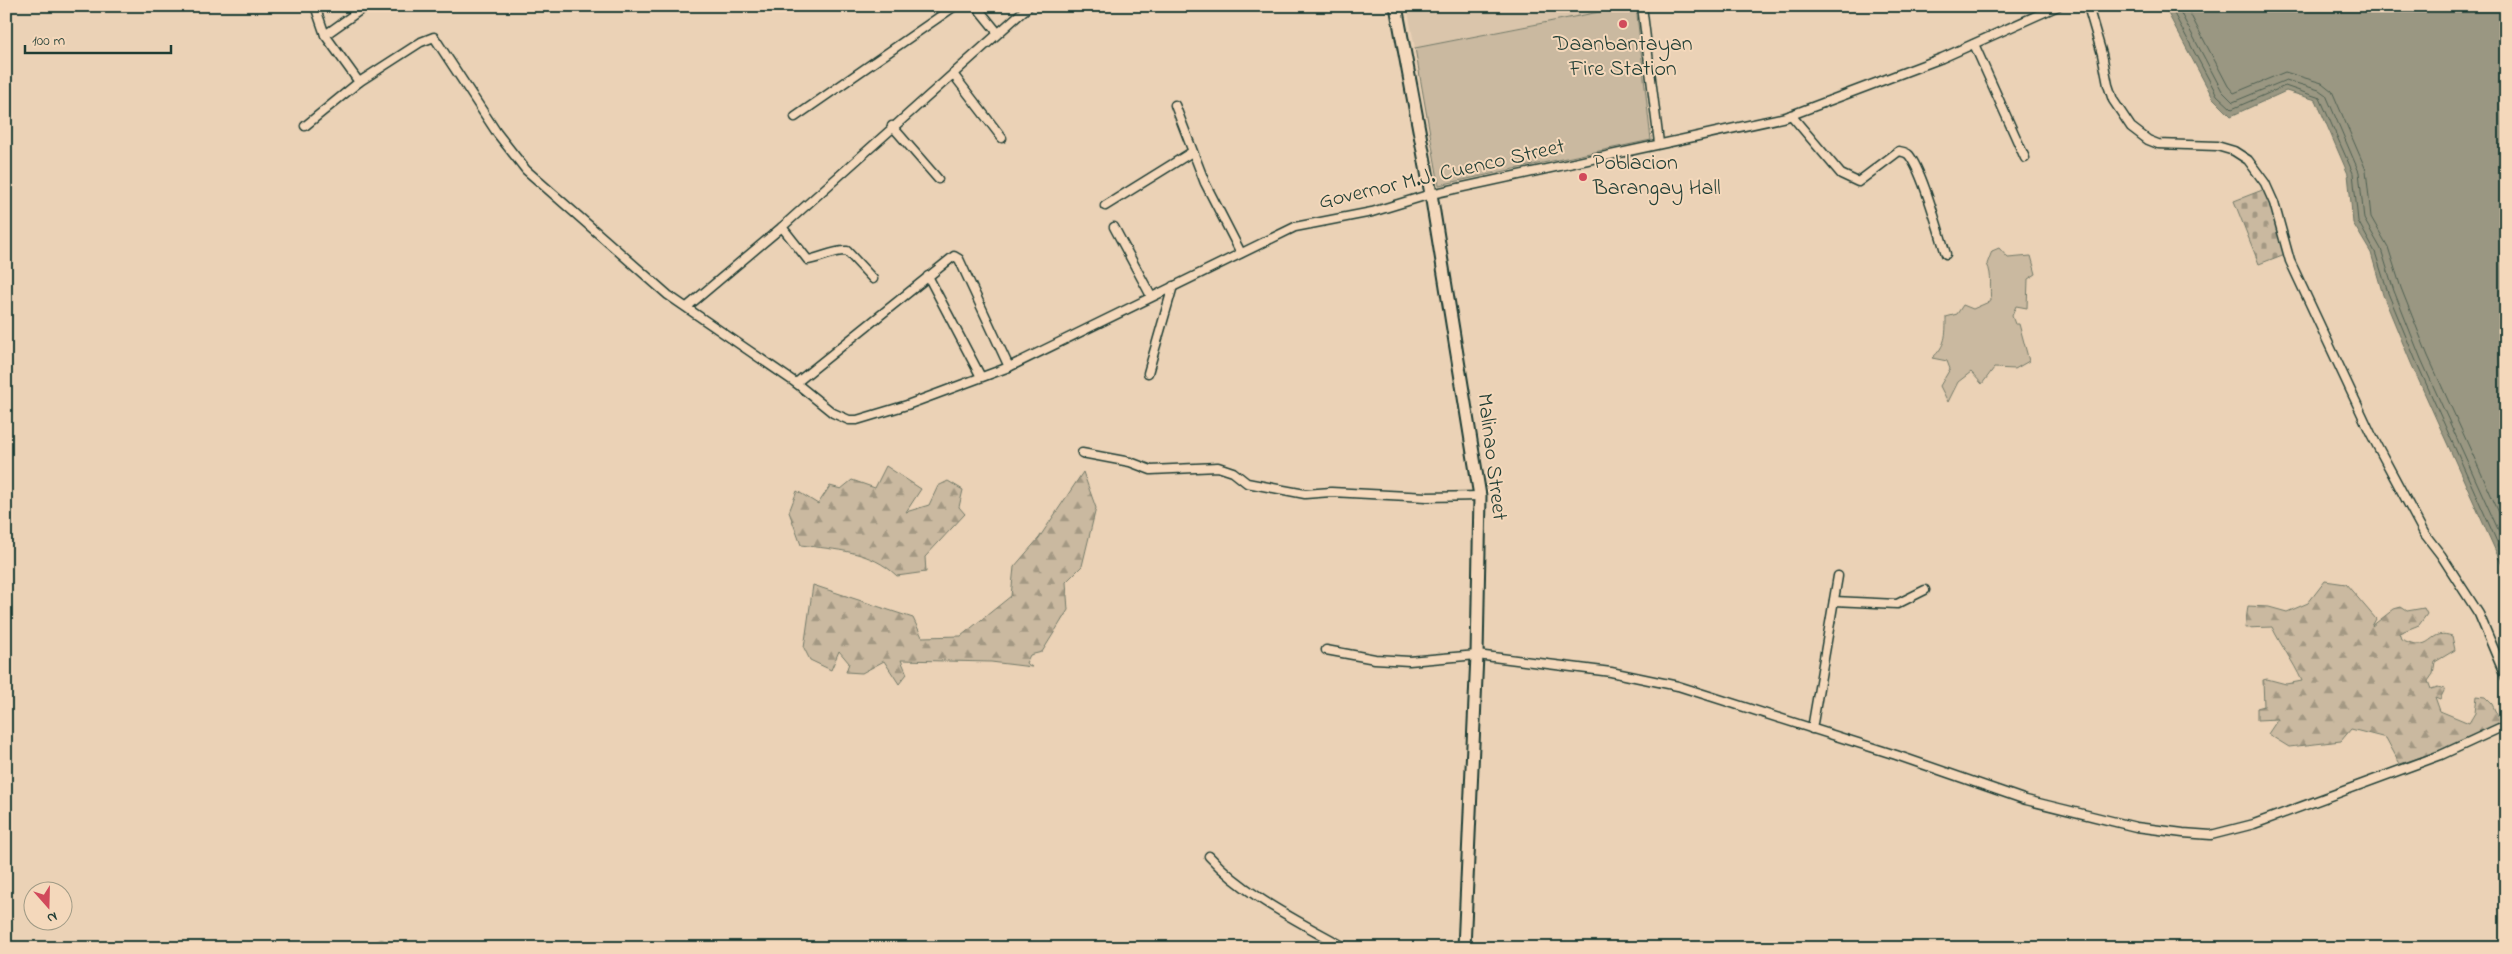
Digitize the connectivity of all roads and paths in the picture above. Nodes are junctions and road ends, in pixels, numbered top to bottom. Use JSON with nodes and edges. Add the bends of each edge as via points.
{"nodes":[{"id":1,"x":314,"y":6,"type":"edge"},
{"id":2,"x":350,"y":6,"type":"edge"},
{"id":3,"x":366,"y":6,"type":"edge"},
{"id":4,"x":956,"y":6,"type":"edge"},
{"id":5,"x":976,"y":6,"type":"edge"},
{"id":6,"x":1029,"y":6,"type":"edge"},
{"id":7,"x":1396,"y":6,"type":"edge"},
{"id":8,"x":1642,"y":6,"type":"edge"},
{"id":9,"x":2058,"y":6,"type":"edge"},
{"id":10,"x":2088,"y":6,"type":"edge"},
{"id":11,"x":353,"y":15,"type":"junction"},
{"id":12,"x":998,"y":33,"type":"junction"},
{"id":13,"x":325,"y":35,"type":"junction"},
{"id":14,"x":1974,"y":44,"type":"junction"},
{"id":15,"x":953,"y":74,"type":"junction"},
{"id":16,"x":359,"y":82,"type":"junction"},
{"id":17,"x":1175,"y":105,"type":"dead end"},
{"id":18,"x":1791,"y":115,"type":"junction"},
{"id":19,"x":795,"y":117,"type":"dead end"},
{"id":20,"x":305,"y":126,"type":"dead end"},
{"id":21,"x":892,"y":126,"type":"junction"},
{"id":22,"x":1002,"y":138,"type":"dead end"},
{"id":23,"x":1659,"y":144,"type":"junction"},
{"id":24,"x":1192,"y":152,"type":"junction"},
{"id":25,"x":2025,"y":158,"type":"dead end"},
{"id":26,"x":938,"y":179,"type":"dead end"},
{"id":27,"x":1431,"y":194,"type":"junction"},
{"id":28,"x":1105,"y":206,"type":"dead end"},
{"id":29,"x":782,"y":227,"type":"junction"},
{"id":30,"x":1114,"y":227,"type":"dead end"},
{"id":31,"x":1240,"y":253,"type":"junction"},
{"id":32,"x":1946,"y":254,"type":"dead end"},
{"id":33,"x":928,"y":276,"type":"junction"},
{"id":34,"x":873,"y":279,"type":"dead end"},
{"id":35,"x":1173,"y":286,"type":"junction"},
{"id":36,"x":1151,"y":296,"type":"junction"},
{"id":37,"x":687,"y":307,"type":"junction"},
{"id":38,"x":1009,"y":367,"type":"junction"},
{"id":39,"x":1148,"y":373,"type":"dead end"},
{"id":40,"x":981,"y":377,"type":"junction"},
{"id":41,"x":796,"y":383,"type":"junction"},
{"id":42,"x":1082,"y":453,"type":"dead end"},
{"id":43,"x":1480,"y":496,"type":"junction"},
{"id":44,"x":1838,"y":576,"type":"dead end"},
{"id":45,"x":1925,"y":590,"type":"dead end"},
{"id":46,"x":1834,"y":600,"type":"junction"},
{"id":47,"x":1326,"y":650,"type":"dead end"},
{"id":48,"x":1478,"y":654,"type":"junction"},
{"id":49,"x":2506,"y":678,"type":"edge"},
{"id":50,"x":2506,"y":725,"type":"edge"},
{"id":51,"x":1812,"y":729,"type":"junction"},
{"id":52,"x":1209,"y":856,"type":"dead end"},
{"id":53,"x":375,"y":948,"type":"edge"},
{"id":54,"x":395,"y":948,"type":"edge"},
{"id":55,"x":1346,"y":948,"type":"edge"},
{"id":56,"x":1464,"y":948,"type":"edge"}],
"edges":[{"from":1,"to":13,"type":"street"},
{"from":2,"to":11,"type":"street"},
{"from":3,"to":11,"type":"street"},
{"from":4,"to":19,"type":"street"},
{"from":5,"to":12,"type":"street"},
{"from":6,"to":12,"type":"street"},
{"from":7,"to":27,"type":"main road","name":"Malinao Street"},
{"from":8,"to":23,"type":"street"},
{"from":9,"to":14,"type":"street","name":"Governor M.J. Cuenco Street"},
{"from":10,"to":49,"type":"street","via":[[2113,100],[2130,127],[2158,144],[2217,146],[2234,151],[2248,160],[2260,176],[2274,203],[2290,261],[2370,434],[2424,533],[2442,555],[2479,614]]},
{"from":11,"to":13,"type":"street"},
{"from":12,"to":15,"type":"street"},
{"from":13,"to":16,"type":"street"},
{"from":14,"to":18,"type":"street","name":"Governor M.J. Cuenco Street"},
{"from":14,"to":25,"type":"street"},
{"from":15,"to":21,"type":"street"},
{"from":15,"to":22,"type":"street"},
{"from":16,"to":20,"type":"street"},
{"from":16,"to":37,"type":"street","via":[[434,37],[497,133],[526,170],[668,295]]},
{"from":17,"to":24,"type":"street"},
{"from":18,"to":23,"type":"street","name":"Governor M.J. Cuenco Street"},
{"from":18,"to":32,"type":"street","via":[[1841,174],[1850,180],[1858,182],[1899,151],[1906,152],[1920,180]]},
{"from":21,"to":26,"type":"street"},
{"from":21,"to":29,"type":"street"},
{"from":23,"to":27,"type":"street","name":"Governor M.J. Cuenco Street"},
{"from":24,"to":28,"type":"street"},
{"from":24,"to":31,"type":"street"},
{"from":27,"to":31,"type":"street","name":"Governor M.J. Cuenco Street","via":[[1372,212],[1295,226]]},
{"from":27,"to":43,"type":"main road","name":"Malinao Street"},
{"from":29,"to":34,"type":"street","via":[[808,260],[836,250],[847,251]]},
{"from":29,"to":37,"type":"street"},
{"from":30,"to":36,"type":"street"},
{"from":31,"to":35,"type":"street","name":"Governor M.J. Cuenco Street"},
{"from":33,"to":38,"type":"street","via":[[954,256],[959,259]]},
{"from":33,"to":40,"type":"street"},
{"from":33,"to":41,"type":"street"},
{"from":35,"to":36,"type":"street","name":"Governor M.J. Cuenco Street"},
{"from":35,"to":39,"type":"street"},
{"from":36,"to":38,"type":"street","name":"Governor M.J. Cuenco Street"},
{"from":37,"to":41,"type":"street"},
{"from":38,"to":40,"type":"street","name":"Governor M.J. Cuenco Street"},
{"from":40,"to":41,"type":"street","name":"Governor M.J. Cuenco Street","via":[[867,418],[849,420],[833,413]]},
{"from":42,"to":43,"type":"street","via":[[1130,462],[1150,470],[1218,467],[1233,472],[1247,484],[1305,494]]},
{"from":43,"to":48,"type":"main road","name":"Malinao Street"},
{"from":44,"to":46,"type":"street"},
{"from":45,"to":46,"type":"street","via":[[1897,604]]},
{"from":46,"to":51,"type":"street"},
{"from":47,"to":48,"type":"street","via":[[1409,661]]},
{"from":48,"to":51,"type":"street","via":[[1610,672],[1678,686]]},
{"from":48,"to":56,"type":"main road","name":"Malinao Street"},
{"from":50,"to":51,"type":"street","via":[[2441,755],[2254,824],[2212,835],[2136,827],[2026,800]]},
{"from":52,"to":55,"type":"street","via":[[1224,873],[1247,890]]},
{"from":53,"to":54,"type":"street","via":[[381,945]]}]}
